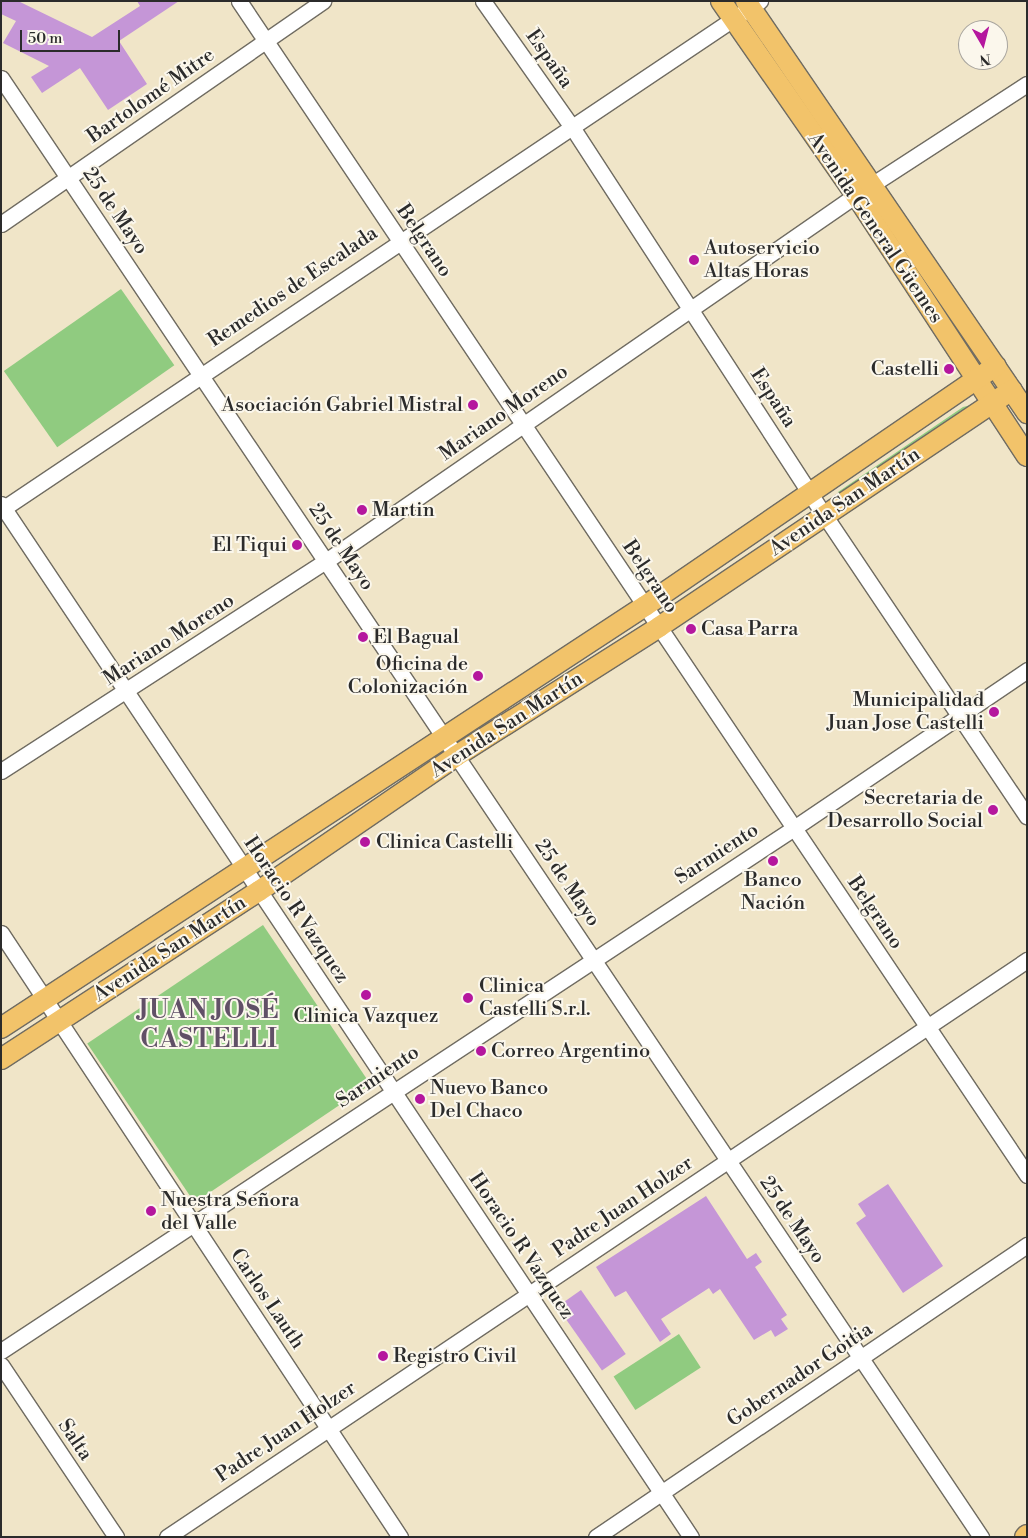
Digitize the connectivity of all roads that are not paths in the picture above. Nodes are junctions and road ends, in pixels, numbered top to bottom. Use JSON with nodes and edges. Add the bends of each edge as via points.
{"nodes":[{"id":1,"x":239,"y":1,"type":"edge"},
{"id":2,"x":322,"y":1,"type":"edge"},
{"id":3,"x":483,"y":1,"type":"edge"},
{"id":4,"x":721,"y":1,"type":"edge"},
{"id":5,"x":752,"y":3,"type":"edge"},
{"id":6,"x":734,"y":21,"type":"junction"},
{"id":7,"x":266,"y":41,"type":"junction"},
{"id":8,"x":1,"y":78,"type":"edge"},
{"id":9,"x":1027,"y":84,"type":"edge"},
{"id":10,"x":572,"y":127,"type":"junction"},
{"id":11,"x":69,"y":178,"type":"junction"},
{"id":12,"x":864,"y":190,"type":"junction"},
{"id":13,"x":1,"y":224,"type":"edge"},
{"id":14,"x":399,"y":240,"type":"junction"},
{"id":15,"x":691,"y":308,"type":"junction"},
{"id":16,"x":996,"y":366,"type":"junction"},
{"id":17,"x":201,"y":374,"type":"junction"},
{"id":18,"x":976,"y":381,"type":"junction"},
{"id":19,"x":1012,"y":390,"type":"junction"},
{"id":20,"x":992,"y":404,"type":"junction"},
{"id":21,"x":1027,"y":413,"type":"edge"},
{"id":22,"x":523,"y":424,"type":"junction"},
{"id":23,"x":1027,"y":456,"type":"edge"},
{"id":24,"x":810,"y":493,"type":"junction"},
{"id":25,"x":2,"y":507,"type":"edge"},
{"id":26,"x":825,"y":516,"type":"junction"},
{"id":27,"x":326,"y":561,"type":"junction"},
{"id":28,"x":645,"y":606,"type":"junction"},
{"id":29,"x":659,"y":627,"type":"junction"},
{"id":30,"x":1027,"y":670,"type":"edge"},
{"id":31,"x":126,"y":691,"type":"junction"},
{"id":32,"x":960,"y":715,"type":"junction"},
{"id":33,"x":443,"y":735,"type":"junction"},
{"id":34,"x":456,"y":756,"type":"junction"},
{"id":35,"x":1,"y":771,"type":"edge"},
{"id":36,"x":1027,"y":817,"type":"edge"},
{"id":37,"x":794,"y":828,"type":"junction"},
{"id":38,"x":244,"y":867,"type":"junction"},
{"id":39,"x":259,"y":891,"type":"junction"},
{"id":40,"x":1,"y":933,"type":"edge"},
{"id":41,"x":593,"y":959,"type":"junction"},
{"id":42,"x":1027,"y":960,"type":"edge"},
{"id":43,"x":44,"y":1000,"type":"junction"},
{"id":44,"x":57,"y":1022,"type":"junction"},
{"id":45,"x":927,"y":1027,"type":"junction"},
{"id":46,"x":1,"y":1028,"type":"edge"},
{"id":47,"x":1,"y":1059,"type":"edge"},
{"id":48,"x":393,"y":1091,"type":"junction"},
{"id":49,"x":728,"y":1160,"type":"junction"},
{"id":50,"x":1027,"y":1175,"type":"edge"},
{"id":51,"x":193,"y":1224,"type":"junction"},
{"id":52,"x":1027,"y":1245,"type":"edge"},
{"id":53,"x":528,"y":1294,"type":"junction"},
{"id":54,"x":1,"y":1351,"type":"edge"},
{"id":55,"x":861,"y":1358,"type":"junction"},
{"id":56,"x":1,"y":1365,"type":"edge"},
{"id":57,"x":329,"y":1428,"type":"junction"},
{"id":58,"x":662,"y":1493,"type":"junction"},
{"id":59,"x":116,"y":1537,"type":"edge"},
{"id":60,"x":166,"y":1537,"type":"edge"},
{"id":61,"x":400,"y":1537,"type":"edge"},
{"id":62,"x":596,"y":1537,"type":"edge"},
{"id":63,"x":690,"y":1537,"type":"edge"},
{"id":64,"x":981,"y":1537,"type":"edge"}],
"edges":[{"from":1,"to":7,"type":"street","name":"Belgrano"},
{"from":2,"to":7,"type":"street","name":"Bartolomé Mitre"},
{"from":3,"to":10,"type":"street","name":"España"},
{"from":4,"to":6,"type":"main road","name":"Avenida General Güemes"},
{"from":5,"to":6,"type":"street","name":"Remedios de Escalada"},
{"from":5,"to":12,"type":"main road","name":"Avenida General Güemes"},
{"from":6,"to":10,"type":"street","name":"Remedios de Escalada"},
{"from":6,"to":12,"type":"main road","name":"Avenida General Güemes"},
{"from":7,"to":11,"type":"street","name":"Bartolomé Mitre"},
{"from":7,"to":14,"type":"street","name":"Belgrano"},
{"from":8,"to":11,"type":"street","name":"25 de Mayo"},
{"from":9,"to":12,"type":"street","name":"Mariano Moreno"},
{"from":10,"to":14,"type":"street","name":"Remedios de Escalada"},
{"from":10,"to":15,"type":"street","name":"España"},
{"from":11,"to":13,"type":"street","name":"Bartolomé Mitre"},
{"from":11,"to":17,"type":"street","name":"25 de Mayo"},
{"from":12,"to":15,"type":"street","name":"Mariano Moreno"},
{"from":12,"to":16,"type":"main road","name":"Avenida General Güemes"},
{"from":12,"to":18,"type":"main road","name":"Avenida General Güemes"},
{"from":14,"to":17,"type":"street","name":"Remedios de Escalada"},
{"from":14,"to":22,"type":"street","name":"Belgrano"},
{"from":15,"to":22,"type":"street","name":"Mariano Moreno"},
{"from":15,"to":24,"type":"street","name":"España"},
{"from":16,"to":18,"type":"main road","name":"Avenida San Martín"},
{"from":16,"to":19,"type":"main road","name":"Avenida General Güemes"},
{"from":17,"to":25,"type":"street","name":"Remedios de Escalada"},
{"from":17,"to":27,"type":"street","name":"25 de Mayo"},
{"from":18,"to":20,"type":"main road","name":"Avenida General Güemes"},
{"from":18,"to":24,"type":"main road","name":"Avenida San Martín"},
{"from":19,"to":20,"type":"main road","name":"Avenida San Martín"},
{"from":19,"to":21,"type":"main road","name":"Avenida General Güemes"},
{"from":20,"to":23,"type":"main road","name":"Avenida General Güemes"},
{"from":20,"to":26,"type":"main road","name":"Avenida San Martín"},
{"from":22,"to":27,"type":"street","name":"Mariano Moreno"},
{"from":22,"to":28,"type":"street","name":"Belgrano"},
{"from":24,"to":26,"type":"street","name":"España"},
{"from":24,"to":28,"type":"main road","name":"Avenida San Martín"},
{"from":25,"to":31,"type":"street","name":"Horacio R Vazquez"},
{"from":26,"to":29,"type":"main road","name":"Avenida San Martín"},
{"from":26,"to":32,"type":"street","name":"España"},
{"from":27,"to":31,"type":"street","name":"Mariano Moreno"},
{"from":27,"to":33,"type":"street","name":"25 de Mayo"},
{"from":28,"to":29,"type":"street","name":"Belgrano"},
{"from":28,"to":33,"type":"main road","name":"Avenida San Martín"},
{"from":29,"to":34,"type":"main road","name":"Avenida San Martín"},
{"from":29,"to":37,"type":"street","name":"Belgrano"},
{"from":30,"to":32,"type":"street","name":"Sarmiento"},
{"from":31,"to":35,"type":"street","name":"Mariano Moreno"},
{"from":31,"to":38,"type":"street","name":"Horacio R Vazquez"},
{"from":32,"to":36,"type":"street","name":"España"},
{"from":32,"to":37,"type":"street","name":"Sarmiento"},
{"from":33,"to":34,"type":"street","name":"25 de Mayo"},
{"from":33,"to":38,"type":"main road","name":"Avenida San Martín"},
{"from":34,"to":39,"type":"main road","name":"Avenida San Martín"},
{"from":34,"to":41,"type":"street","name":"25 de Mayo"},
{"from":37,"to":41,"type":"street","name":"Sarmiento"},
{"from":37,"to":45,"type":"street","name":"Belgrano"},
{"from":38,"to":39,"type":"street","name":"Horacio R Vazquez"},
{"from":38,"to":43,"type":"main road","name":"Avenida San Martín"},
{"from":39,"to":44,"type":"main road","name":"Avenida San Martín"},
{"from":39,"to":48,"type":"street","name":"Horacio R Vazquez"},
{"from":40,"to":43,"type":"street","name":"Carlos Lauth"},
{"from":41,"to":48,"type":"street","name":"Sarmiento"},
{"from":41,"to":49,"type":"street","name":"25 de Mayo"},
{"from":42,"to":45,"type":"street","name":"Padre Juan Holzer"},
{"from":43,"to":44,"type":"street","name":"Carlos Lauth"},
{"from":43,"to":46,"type":"main road","name":"Avenida San Martín"},
{"from":44,"to":47,"type":"main road","name":"Avenida San Martín"},
{"from":44,"to":51,"type":"street","name":"Carlos Lauth"},
{"from":45,"to":49,"type":"street","name":"Padre Juan Holzer"},
{"from":45,"to":50,"type":"street","name":"Belgrano"},
{"from":48,"to":51,"type":"street","name":"Sarmiento"},
{"from":48,"to":53,"type":"street","name":"Horacio R Vazquez"},
{"from":49,"to":53,"type":"street","name":"Padre Juan Holzer"},
{"from":49,"to":55,"type":"street","name":"25 de Mayo"},
{"from":51,"to":54,"type":"street","name":"Sarmiento"},
{"from":51,"to":57,"type":"street","name":"Carlos Lauth"},
{"from":52,"to":55,"type":"street","name":"Gobernador Goitia"},
{"from":53,"to":57,"type":"street","name":"Padre Juan Holzer"},
{"from":53,"to":58,"type":"street","name":"Horacio R Vazquez"},
{"from":55,"to":58,"type":"street","name":"Gobernador Goitia"},
{"from":55,"to":64,"type":"street","name":"25 de Mayo"},
{"from":56,"to":59,"type":"street","name":"Salta"},
{"from":57,"to":60,"type":"street","name":"Padre Juan Holzer"},
{"from":57,"to":61,"type":"street","name":"Carlos Lauth"},
{"from":58,"to":62,"type":"street","name":"Gobernador Goitia"},
{"from":58,"to":63,"type":"street","name":"Horacio R Vazquez"}]}
